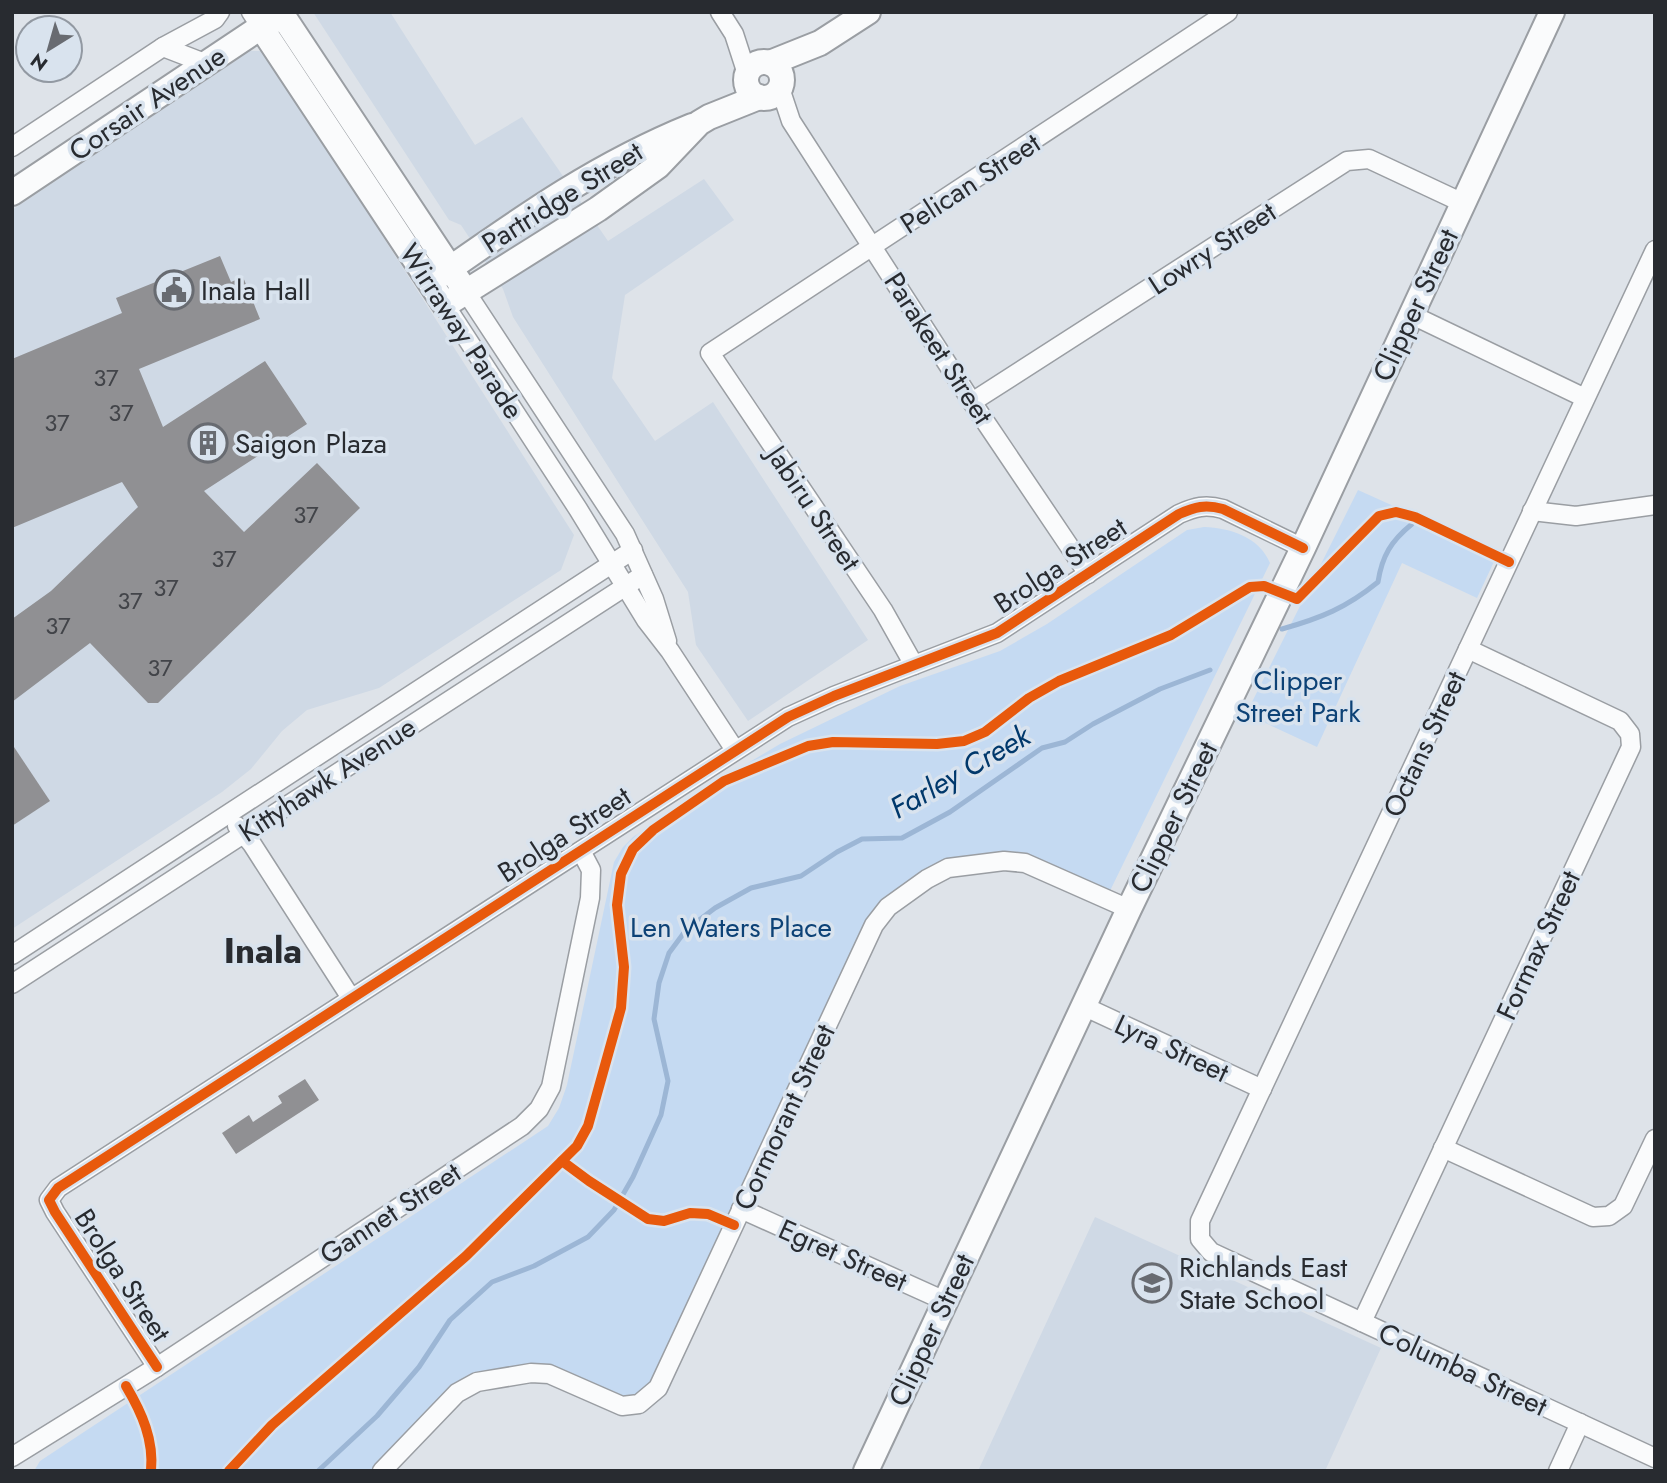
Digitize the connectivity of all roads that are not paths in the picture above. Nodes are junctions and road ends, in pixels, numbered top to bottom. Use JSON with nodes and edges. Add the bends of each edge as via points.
{"nodes":[{"id":1,"x":220,"y":12,"type":"edge"},
{"id":2,"x":720,"y":12,"type":"edge"},
{"id":3,"x":868,"y":12,"type":"edge"},
{"id":4,"x":1228,"y":12,"type":"edge"},
{"id":5,"x":1552,"y":12,"type":"edge"},
{"id":6,"x":269,"y":17,"type":"edge"},
{"id":7,"x":163,"y":47,"type":"junction"},
{"id":8,"x":207,"y":64,"type":"junction"},
{"id":9,"x":764,"y":80,"type":"junction"},
{"id":10,"x":707,"y":118,"type":"junction"},
{"id":11,"x":12,"y":147,"type":"edge"},
{"id":12,"x":12,"y":193,"type":"edge"},
{"id":13,"x":1463,"y":203,"type":"junction"},
{"id":14,"x":873,"y":246,"type":"junction"},
{"id":15,"x":1654,"y":253,"type":"edge"},
{"id":16,"x":451,"y":268,"type":"junction"},
{"id":17,"x":430,"y":283,"type":"junction"},
{"id":18,"x":466,"y":292,"type":"junction"},
{"id":19,"x":445,"y":305,"type":"junction"},
{"id":20,"x":1410,"y":314,"type":"junction"},
{"id":21,"x":710,"y":353,"type":"joint"},
{"id":22,"x":1585,"y":398,"type":"junction"},
{"id":23,"x":972,"y":401,"type":"junction"},
{"id":24,"x":1655,"y":505,"type":"edge"},
{"id":25,"x":1532,"y":511,"type":"junction"},
{"id":26,"x":1303,"y":548,"type":"junction"},
{"id":27,"x":633,"y":550,"type":"junction"},
{"id":28,"x":612,"y":563,"type":"junction"},
{"id":29,"x":1088,"y":573,"type":"junction"},
{"id":30,"x":643,"y":575,"type":"junction"},
{"id":31,"x":624,"y":586,"type":"junction"},
{"id":32,"x":1468,"y":649,"type":"junction"},
{"id":33,"x":670,"y":651,"type":"junction"},
{"id":34,"x":914,"y":665,"type":"junction"},
{"id":35,"x":735,"y":750,"type":"junction"},
{"id":36,"x":226,"y":816,"type":"junction"},
{"id":37,"x":244,"y":834,"type":"junction"},
{"id":38,"x":581,"y":851,"type":"junction"},
{"id":39,"x":1129,"y":909,"type":"junction"},
{"id":40,"x":12,"y":955,"type":"edge"},
{"id":41,"x":12,"y":984,"type":"edge"},
{"id":42,"x":351,"y":998,"type":"junction"},
{"id":43,"x":1083,"y":1006,"type":"junction"},
{"id":44,"x":1262,"y":1089,"type":"junction"},
{"id":45,"x":1655,"y":1139,"type":"edge"},
{"id":46,"x":1443,"y":1148,"type":"junction"},
{"id":47,"x":741,"y":1209,"type":"junction"},
{"id":48,"x":1200,"y":1239,"type":"joint"},
{"id":49,"x":945,"y":1301,"type":"junction"},
{"id":50,"x":1362,"y":1322,"type":"junction"},
{"id":51,"x":157,"y":1367,"type":"junction"},
{"id":52,"x":1580,"y":1423,"type":"junction"},
{"id":53,"x":12,"y":1457,"type":"edge"},
{"id":54,"x":1655,"y":1458,"type":"edge"},
{"id":55,"x":382,"y":1471,"type":"edge"},
{"id":56,"x":866,"y":1471,"type":"edge"},
{"id":57,"x":1558,"y":1471,"type":"edge"}],
"edges":[{"from":1,"to":7,"type":"street"},
{"from":2,"to":9,"type":"street","name":"Parakeet Street"},
{"from":3,"to":9,"type":"street","name":"Partridge Street"},
{"from":4,"to":14,"type":"street","name":"Pelican Street"},
{"from":5,"to":13,"type":"street","name":"Clipper Street"},
{"from":6,"to":8,"type":"street","name":"Corsair Avenue"},
{"from":6,"to":16,"type":"street","name":"Wirraway Parade"},
{"from":6,"to":17,"type":"street","name":"Wirraway Parade"},
{"from":7,"to":8,"type":"street"},
{"from":7,"to":11,"type":"street"},
{"from":8,"to":12,"type":"street","name":"Corsair Avenue"},
{"from":9,"to":10,"type":"street","name":"Partridge Street"},
{"from":9,"to":14,"type":"street","name":"Parakeet Street"},
{"from":10,"to":16,"type":"street","name":"Partridge Street","via":[[593,173]]},
{"from":10,"to":18,"type":"street","name":"Partridge Street","via":[[658,166]]},
{"from":13,"to":20,"type":"street","name":"Clipper Street"},
{"from":13,"to":23,"type":"street","name":"Lowry Street","via":[[1369,159],[1347,161]]},
{"from":14,"to":21,"type":"street","name":"Pelican Street"},
{"from":14,"to":23,"type":"street","name":"Parakeet Street"},
{"from":15,"to":22,"type":"street","name":"Octans Street"},
{"from":16,"to":17,"type":"street","name":"Partridge Street"},
{"from":16,"to":18,"type":"street","name":"Wirraway Parade"},
{"from":17,"to":19,"type":"street","name":"Wirraway Parade"},
{"from":18,"to":19,"type":"street","name":"Partridge Street"},
{"from":18,"to":27,"type":"street","name":"Wirraway Parade"},
{"from":19,"to":28,"type":"street","name":"Wirraway Parade"},
{"from":20,"to":22,"type":"street"},
{"from":20,"to":26,"type":"street","name":"Clipper Street"},
{"from":21,"to":34,"type":"street","name":"Jabiru Street","via":[[883,610]]},
{"from":22,"to":25,"type":"street","name":"Octans Street"},
{"from":23,"to":29,"type":"street","name":"Parakeet Street"},
{"from":24,"to":25,"type":"street","via":[[1576,516]]},
{"from":25,"to":32,"type":"street","name":"Octans Street"},
{"from":26,"to":29,"type":"street","name":"Brolga Street","via":[[1223,509],[1199,506]]},
{"from":26,"to":39,"type":"street","name":"Clipper Street"},
{"from":27,"to":28,"type":"street","name":"Kittyhawk Avenue"},
{"from":27,"to":30,"type":"street","name":"Wirraway Parade"},
{"from":28,"to":31,"type":"street","name":"Wirraway Parade"},
{"from":28,"to":36,"type":"street","name":"Kittyhawk Avenue"},
{"from":29,"to":34,"type":"street","name":"Brolga Street","via":[[997,633]]},
{"from":30,"to":31,"type":"street","name":"Kittyhawk Avenue"},
{"from":30,"to":33,"type":"street","name":"Wirraway Parade"},
{"from":31,"to":33,"type":"street","name":"Wirraway Parade"},
{"from":31,"to":37,"type":"street","name":"Kittyhawk Avenue"},
{"from":32,"to":44,"type":"street","name":"Octans Street"},
{"from":32,"to":46,"type":"street","name":"Formax Street","via":[[1620,721],[1630,734],[1631,747]]},
{"from":33,"to":35,"type":"street","name":"Wirraway Parade"},
{"from":34,"to":35,"type":"street","name":"Brolga Street","via":[[796,713]]},
{"from":35,"to":38,"type":"street","name":"Brolga Street"},
{"from":36,"to":37,"type":"street"},
{"from":36,"to":40,"type":"street","name":"Kittyhawk Avenue"},
{"from":37,"to":41,"type":"street","name":"Kittyhawk Avenue"},
{"from":37,"to":42,"type":"street"},
{"from":38,"to":42,"type":"street","name":"Brolga Street"},
{"from":38,"to":51,"type":"street","name":"Gannet Street","via":[[591,870],[590,898],[551,1087],[539,1109],[522,1126]]},
{"from":39,"to":43,"type":"street","name":"Clipper Street"},
{"from":39,"to":47,"type":"street","name":"Cormorant Street","via":[[1025,863],[1004,861],[948,867],[888,907],[874,925]]},
{"from":42,"to":51,"type":"street","name":"Brolga Street","via":[[95,1163],[58,1188],[49,1200]]},
{"from":43,"to":44,"type":"street","name":"Lyra Street"},
{"from":43,"to":49,"type":"street","name":"Clipper Street"},
{"from":44,"to":48,"type":"street","name":"Octans Street","via":[[1200,1221]]},
{"from":45,"to":46,"type":"street","via":[[1623,1206],[1609,1216],[1593,1217]]},
{"from":46,"to":50,"type":"street","name":"Formax Street"},
{"from":47,"to":49,"type":"street","name":"Egret Street"},
{"from":47,"to":55,"type":"street","name":"Cormorant Street","via":[[658,1388],[639,1404],[622,1406],[549,1374],[477,1382],[457,1393]]},
{"from":48,"to":50,"type":"street","name":"Columba Street","via":[[1211,1252]]},
{"from":49,"to":56,"type":"street","name":"Clipper Street"},
{"from":50,"to":52,"type":"street","name":"Columba Street"},
{"from":51,"to":53,"type":"street","name":"Gannet Street"},
{"from":52,"to":54,"type":"street","name":"Columba Street"},
{"from":52,"to":57,"type":"street"}]}
